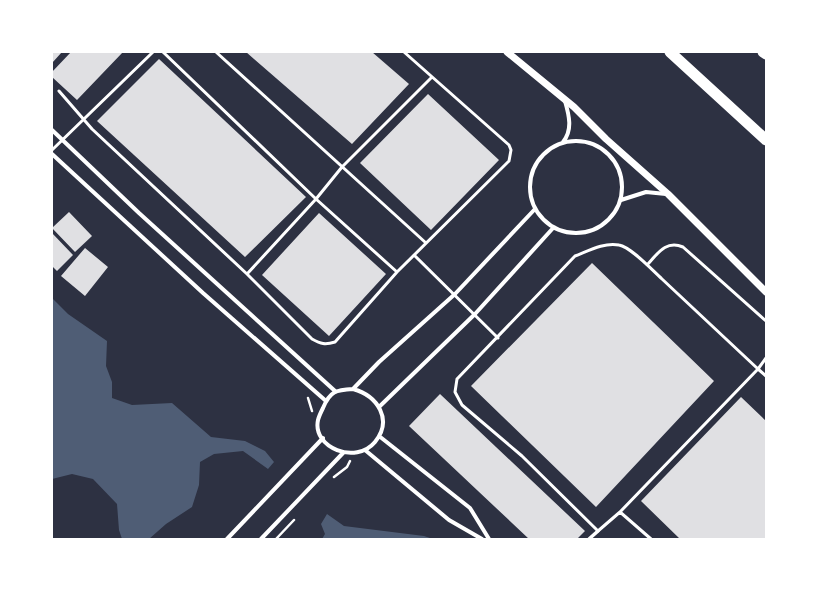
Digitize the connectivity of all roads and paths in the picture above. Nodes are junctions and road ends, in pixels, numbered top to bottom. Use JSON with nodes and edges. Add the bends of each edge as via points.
{"nodes":[{"id":1,"x":153,"y":52,"type":"edge"},
{"id":2,"x":163,"y":52,"type":"edge"},
{"id":3,"x":216,"y":52,"type":"edge"},
{"id":4,"x":404,"y":52,"type":"edge"},
{"id":5,"x":507,"y":52,"type":"edge"},
{"id":6,"x":670,"y":52,"type":"edge"},
{"id":7,"x":763,"y":52,"type":"edge"},
{"id":8,"x":766,"y":54,"type":"edge"},
{"id":9,"x":432,"y":77,"type":"junction"},
{"id":10,"x":58,"y":91,"type":"dead end"},
{"id":11,"x":565,"y":100,"type":"junction"},
{"id":12,"x":84,"y":119,"type":"junction"},
{"id":13,"x":52,"y":130,"type":"edge"},
{"id":14,"x":766,"y":140,"type":"edge"},
{"id":15,"x":62,"y":141,"type":"junction"},
{"id":16,"x":563,"y":142,"type":"junction"},
{"id":17,"x":52,"y":150,"type":"edge"},
{"id":18,"x":52,"y":154,"type":"edge"},
{"id":19,"x":342,"y":167,"type":"junction"},
{"id":20,"x":668,"y":194,"type":"junction"},
{"id":21,"x":316,"y":199,"type":"junction"},
{"id":22,"x":621,"y":200,"type":"junction"},
{"id":23,"x":536,"y":210,"type":"junction"},
{"id":24,"x":554,"y":227,"type":"junction"},
{"id":25,"x":426,"y":243,"type":"junction"},
{"id":26,"x":414,"y":255,"type":"junction"},
{"id":27,"x":647,"y":265,"type":"junction"},
{"id":28,"x":397,"y":272,"type":"junction"},
{"id":29,"x":247,"y":274,"type":"junction"},
{"id":30,"x":766,"y":292,"type":"edge"},
{"id":31,"x":455,"y":294,"type":"junction"},
{"id":32,"x":475,"y":314,"type":"junction"},
{"id":33,"x":766,"y":321,"type":"edge"},
{"id":34,"x":498,"y":338,"type":"junction"},
{"id":35,"x":766,"y":358,"type":"edge"},
{"id":36,"x":758,"y":369,"type":"junction"},
{"id":37,"x":766,"y":376,"type":"edge"},
{"id":38,"x":304,"y":384,"type":"junction"},
{"id":39,"x":353,"y":389,"type":"junction"},
{"id":40,"x":336,"y":391,"type":"junction"},
{"id":41,"x":326,"y":401,"type":"junction"},
{"id":42,"x":379,"y":407,"type":"junction"},
{"id":43,"x":312,"y":413,"type":"dead end"},
{"id":44,"x":379,"y":436,"type":"junction"},
{"id":45,"x":323,"y":438,"type":"junction"},
{"id":46,"x":365,"y":450,"type":"junction"},
{"id":47,"x":343,"y":452,"type":"junction"},
{"id":48,"x":620,"y":512,"type":"junction"},
{"id":49,"x":598,"y":531,"type":"junction"},
{"id":50,"x":227,"y":539,"type":"edge"},
{"id":51,"x":262,"y":539,"type":"edge"},
{"id":52,"x":482,"y":539,"type":"edge"},
{"id":53,"x":489,"y":539,"type":"edge"},
{"id":54,"x":589,"y":539,"type":"edge"},
{"id":55,"x":651,"y":539,"type":"edge"}],
"edges":[{"from":1,"to":12,"type":"lane"},
{"from":2,"to":21,"type":"lane"},
{"from":3,"to":19,"type":"lane"},
{"from":4,"to":9,"type":"lane"},
{"from":5,"to":11,"type":"street"},
{"from":6,"to":14,"type":"highway"},
{"from":7,"to":8,"type":"highway"},
{"from":9,"to":19,"type":"lane"},
{"from":9,"to":25,"type":"lane","via":[[509,145],[511,150],[508,160]]},
{"from":10,"to":12,"type":"lane"},
{"from":11,"to":16,"type":"street","via":[[570,123],[568,136]]},
{"from":11,"to":20,"type":"street"},
{"from":12,"to":15,"type":"lane"},
{"from":12,"to":29,"type":"lane"},
{"from":13,"to":15,"type":"street"},
{"from":15,"to":17,"type":"lane"},
{"from":15,"to":40,"type":"street"},
{"from":16,"to":22,"type":"street","via":[[586,142],[600,148],[611,157],[621,177]]},
{"from":16,"to":23,"type":"street","via":[[544,154],[535,166],[530,180],[530,195]]},
{"from":18,"to":38,"type":"street"},
{"from":19,"to":21,"type":"lane"},
{"from":19,"to":25,"type":"lane"},
{"from":20,"to":22,"type":"street","via":[[646,192]]},
{"from":20,"to":30,"type":"street"},
{"from":21,"to":28,"type":"lane"},
{"from":21,"to":29,"type":"lane"},
{"from":22,"to":24,"type":"street","via":[[614,214],[603,225],[589,231],[573,233]]},
{"from":23,"to":24,"type":"street","via":[[545,222]]},
{"from":23,"to":31,"type":"street"},
{"from":24,"to":32,"type":"street"},
{"from":25,"to":26,"type":"lane"},
{"from":26,"to":28,"type":"lane"},
{"from":26,"to":31,"type":"lane"},
{"from":27,"to":33,"type":"lane","via":[[665,246],[677,244]]},
{"from":27,"to":34,"type":"lane","via":[[621,245],[600,247],[575,256]]},
{"from":27,"to":36,"type":"lane"},
{"from":28,"to":29,"type":"lane","via":[[335,342],[328,344],[321,344],[312,339]]},
{"from":31,"to":32,"type":"lane"},
{"from":31,"to":39,"type":"street","via":[[379,362]]},
{"from":32,"to":34,"type":"lane"},
{"from":32,"to":42,"type":"street"},
{"from":34,"to":49,"type":"lane","via":[[457,380],[456,398],[522,456]]},
{"from":35,"to":36,"type":"lane"},
{"from":36,"to":37,"type":"lane"},
{"from":36,"to":48,"type":"lane"},
{"from":38,"to":41,"type":"street"},
{"from":38,"to":43,"type":"path"},
{"from":39,"to":40,"type":"street"},
{"from":39,"to":42,"type":"street","via":[[373,398]]},
{"from":40,"to":41,"type":"street"},
{"from":41,"to":45,"type":"street","via":[[318,420]]},
{"from":42,"to":44,"type":"street","via":[[382,416]]},
{"from":44,"to":46,"type":"street","via":[[374,444]]},
{"from":44,"to":53,"type":"street","via":[[470,508]]},
{"from":45,"to":47,"type":"street","via":[[328,445]]},
{"from":45,"to":50,"type":"street"},
{"from":46,"to":47,"type":"street"},
{"from":46,"to":52,"type":"street","via":[[449,520]]},
{"from":47,"to":51,"type":"street"},
{"from":48,"to":49,"type":"lane"},
{"from":48,"to":55,"type":"lane"},
{"from":49,"to":54,"type":"street"}]}
